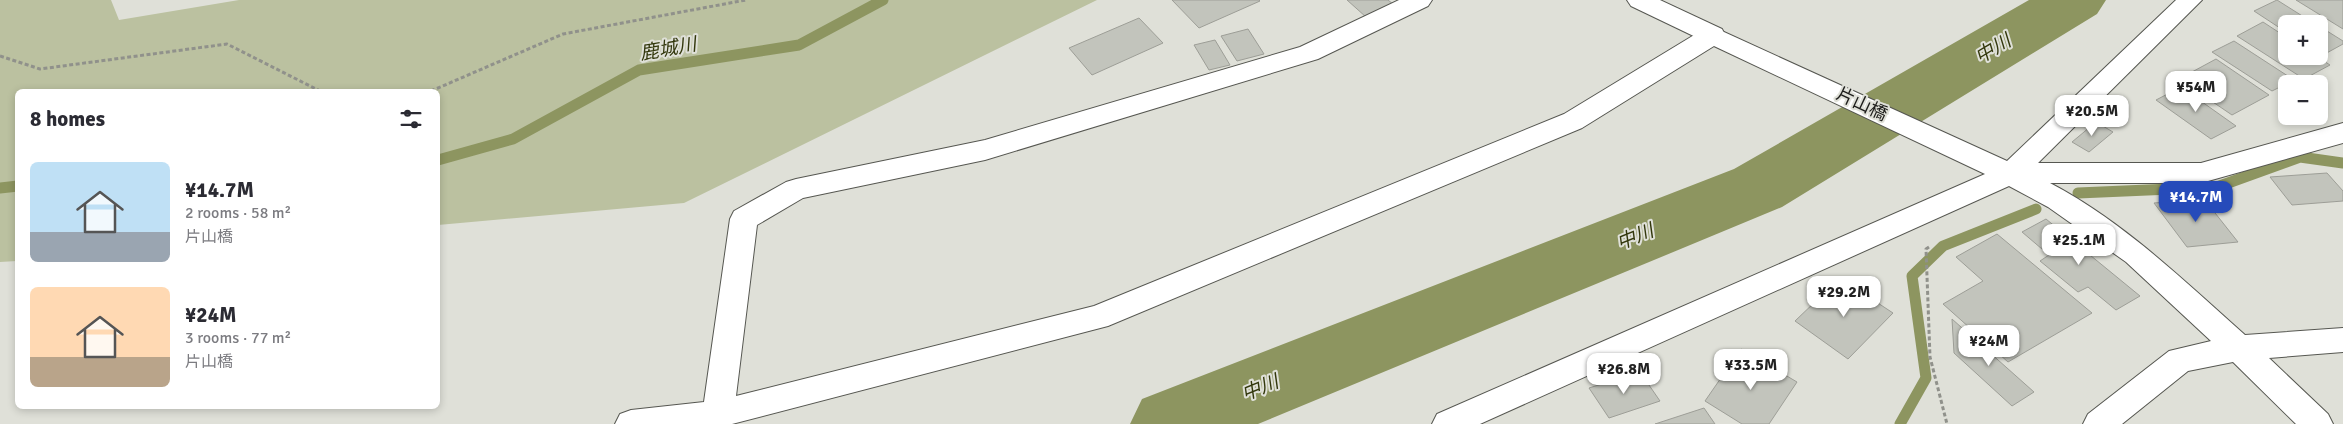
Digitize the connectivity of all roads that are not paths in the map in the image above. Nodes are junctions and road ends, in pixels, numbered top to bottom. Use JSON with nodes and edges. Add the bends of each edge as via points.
{"nodes":[{"id":1,"x":1420,"y":0,"type":"edge"},
{"id":2,"x":1639,"y":0,"type":"edge"},
{"id":3,"x":2190,"y":0,"type":"edge"},
{"id":4,"x":1713,"y":35,"type":"junction"},
{"id":5,"x":2343,"y":133,"type":"edge"},
{"id":6,"x":2010,"y":174,"type":"junction"},
{"id":7,"x":2343,"y":340,"type":"edge"},
{"id":8,"x":2239,"y":348,"type":"junction"},
{"id":9,"x":718,"y":414,"type":"junction"},
{"id":10,"x":631,"y":424,"type":"edge"},
{"id":11,"x":1448,"y":424,"type":"edge"},
{"id":12,"x":2099,"y":424,"type":"edge"},
{"id":13,"x":2317,"y":424,"type":"edge"}],
"edges":[{"from":1,"to":9,"type":"street","via":[[1309,53],[985,150],[796,189],[744,219]]},
{"from":2,"to":4,"type":"street","name":"片山橋"},
{"from":3,"to":6,"type":"street"},
{"from":4,"to":6,"type":"street","name":"片山橋"},
{"from":4,"to":9,"type":"street","via":[[1573,120],[1098,317]]},
{"from":5,"to":6,"type":"street","via":[[2201,173]]},
{"from":6,"to":8,"type":"street","name":"片山橋","via":[[2058,200],[2136,254]]},
{"from":6,"to":11,"type":"street"},
{"from":7,"to":8,"type":"street"},
{"from":8,"to":12,"type":"street","via":[[2180,360]]},
{"from":8,"to":13,"type":"street","name":"片山橋"},
{"from":9,"to":10,"type":"street"}]}
